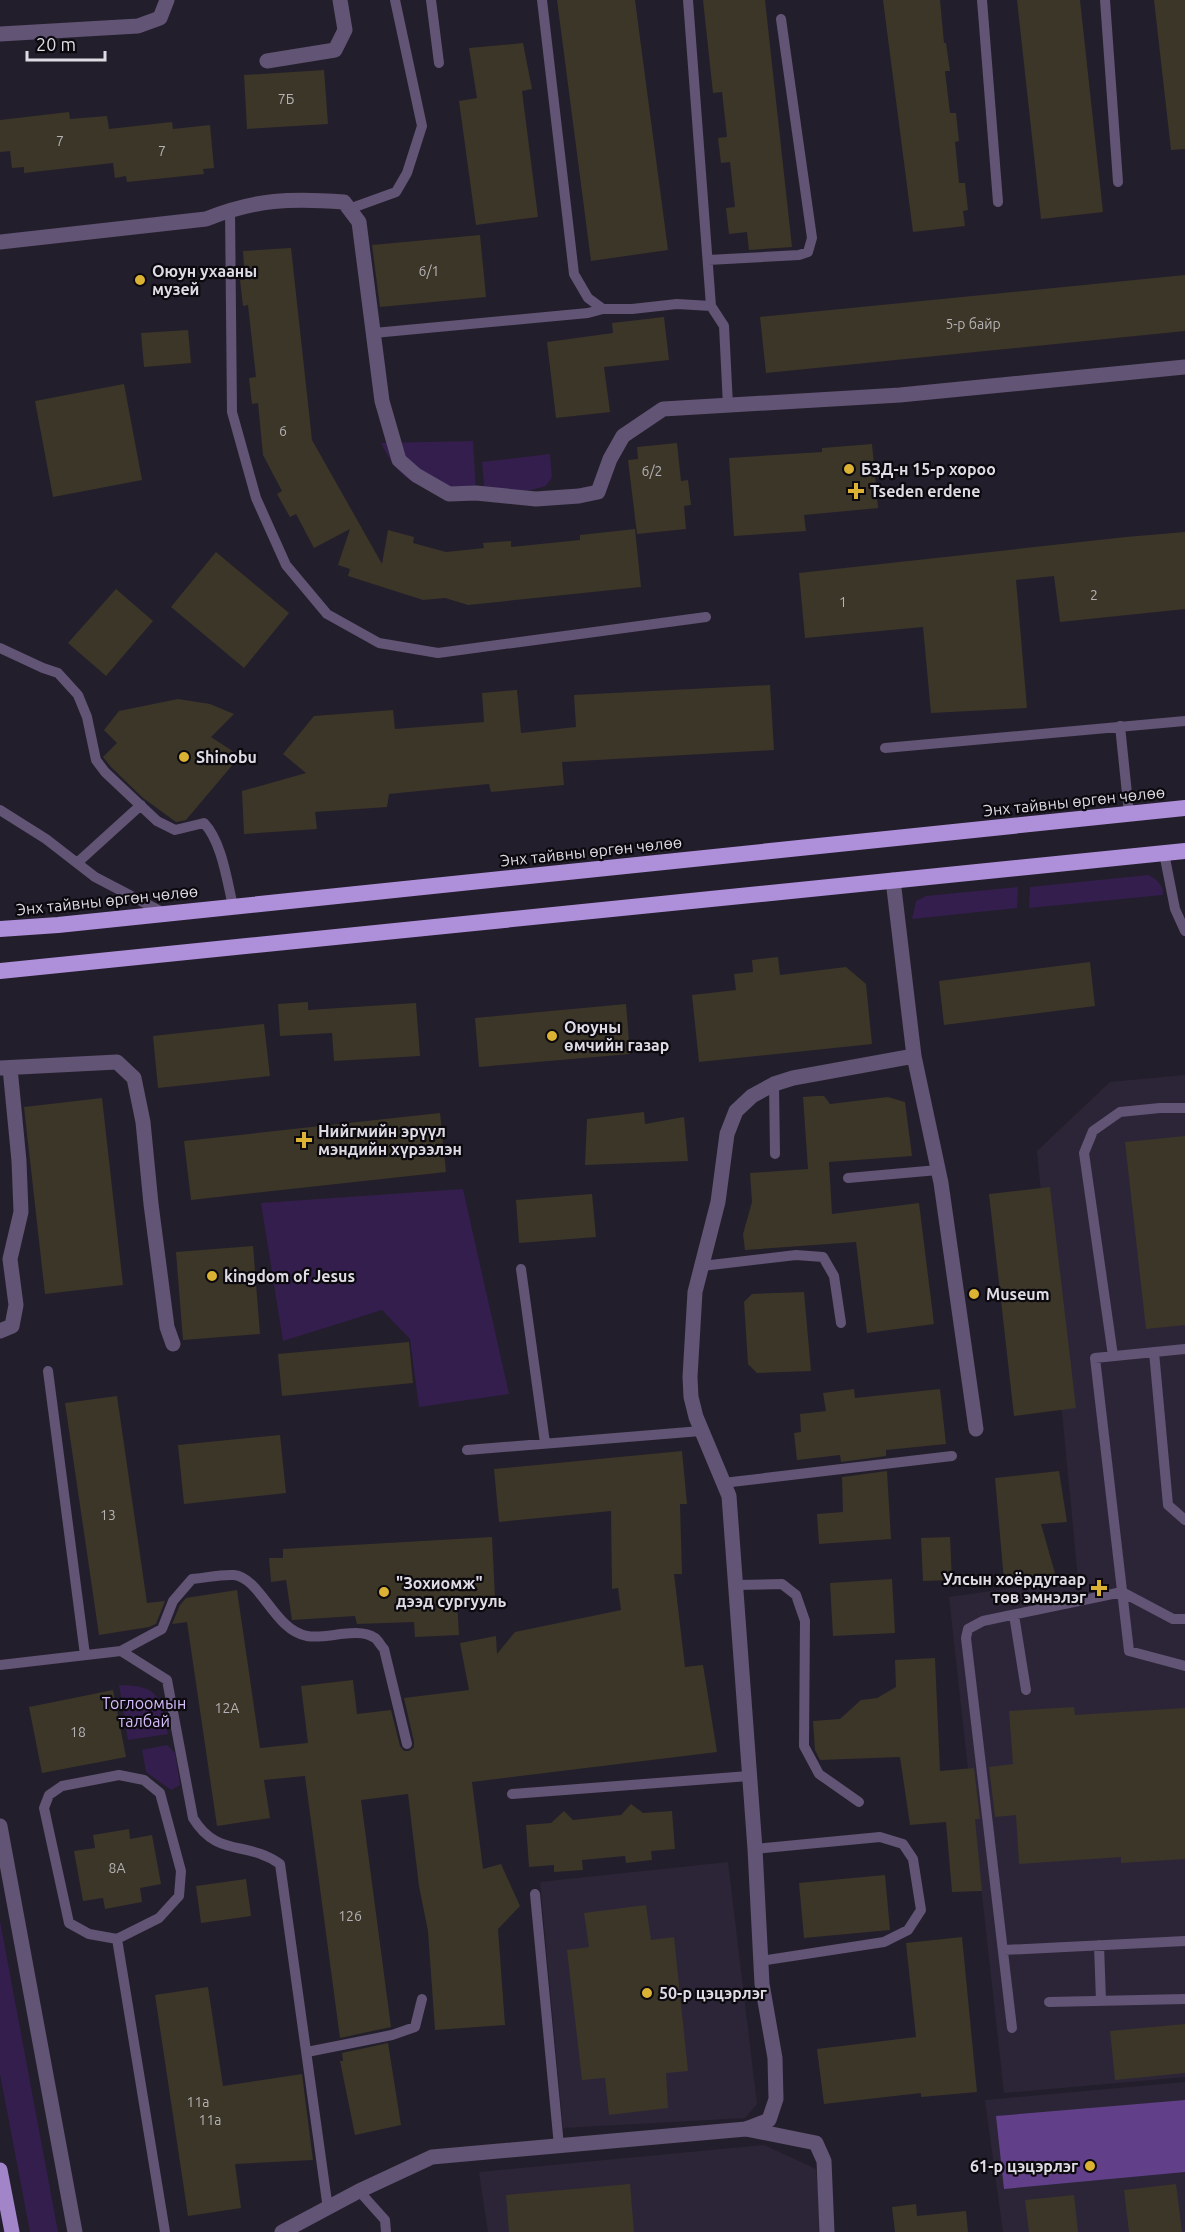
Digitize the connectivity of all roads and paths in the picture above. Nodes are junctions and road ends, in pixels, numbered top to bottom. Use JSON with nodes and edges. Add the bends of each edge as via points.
{"nodes":[{"id":1,"x":167,"y":0,"type":"edge"},
{"id":2,"x":340,"y":0,"type":"edge"},
{"id":3,"x":395,"y":0,"type":"edge"},
{"id":4,"x":432,"y":0,"type":"edge"},
{"id":5,"x":542,"y":0,"type":"edge"},
{"id":6,"x":688,"y":0,"type":"edge"},
{"id":7,"x":982,"y":0,"type":"edge"},
{"id":8,"x":1105,"y":0,"type":"edge"},
{"id":9,"x":781,"y":19,"type":"dead end"},
{"id":10,"x":0,"y":34,"type":"edge"},
{"id":11,"x":267,"y":62,"type":"dead end"},
{"id":12,"x":439,"y":63,"type":"dead end"},
{"id":13,"x":1118,"y":182,"type":"dead end"},
{"id":14,"x":998,"y":202,"type":"dead end"},
{"id":15,"x":230,"y":209,"type":"junction"},
{"id":16,"x":349,"y":209,"type":"junction"},
{"id":17,"x":0,"y":242,"type":"edge"},
{"id":18,"x":708,"y":260,"type":"junction"},
{"id":19,"x":711,"y":306,"type":"junction"},
{"id":20,"x":603,"y":309,"type":"junction"},
{"id":21,"x":374,"y":333,"type":"junction"},
{"id":22,"x":1185,"y":367,"type":"edge"},
{"id":23,"x":728,"y":406,"type":"junction"},
{"id":24,"x":706,"y":617,"type":"dead end"},
{"id":25,"x":0,"y":648,"type":"edge"},
{"id":26,"x":1185,"y":721,"type":"edge"},
{"id":27,"x":1120,"y":726,"type":"junction"},
{"id":28,"x":885,"y":748,"type":"dead end"},
{"id":29,"x":141,"y":805,"type":"junction"},
{"id":30,"x":1185,"y":808,"type":"edge"},
{"id":31,"x":0,"y":810,"type":"edge"},
{"id":32,"x":1129,"y":813,"type":"junction"},
{"id":33,"x":1185,"y":851,"type":"edge"},
{"id":34,"x":1164,"y":853,"type":"junction"},
{"id":35,"x":76,"y":863,"type":"junction"},
{"id":36,"x":893,"y":880,"type":"junction"},
{"id":37,"x":233,"y":906,"type":"junction"},
{"id":38,"x":165,"y":913,"type":"junction"},
{"id":39,"x":0,"y":917,"type":"edge"},
{"id":40,"x":58,"y":925,"type":"junction"},
{"id":41,"x":0,"y":929,"type":"edge"},
{"id":42,"x":1185,"y":931,"type":"edge"},
{"id":43,"x":0,"y":971,"type":"edge"},
{"id":44,"x":914,"y":1056,"type":"junction"},
{"id":45,"x":5,"y":1068,"type":"edge"},
{"id":46,"x":774,"y":1084,"type":"junction"},
{"id":47,"x":1185,"y":1108,"type":"edge"},
{"id":48,"x":775,"y":1154,"type":"dead end"},
{"id":49,"x":938,"y":1170,"type":"junction"},
{"id":50,"x":848,"y":1178,"type":"dead end"},
{"id":51,"x":702,"y":1266,"type":"junction"},
{"id":52,"x":521,"y":1269,"type":"dead end"},
{"id":53,"x":841,"y":1323,"type":"dead end"},
{"id":54,"x":0,"y":1331,"type":"edge"},
{"id":55,"x":173,"y":1344,"type":"dead end"},
{"id":56,"x":1185,"y":1349,"type":"edge"},
{"id":57,"x":1154,"y":1352,"type":"junction"},
{"id":58,"x":1113,"y":1356,"type":"junction"},
{"id":59,"x":48,"y":1371,"type":"dead end"},
{"id":60,"x":976,"y":1429,"type":"dead end"},
{"id":61,"x":701,"y":1431,"type":"junction"},
{"id":62,"x":545,"y":1443,"type":"junction"},
{"id":63,"x":467,"y":1450,"type":"dead end"},
{"id":64,"x":952,"y":1455,"type":"dead end"},
{"id":65,"x":723,"y":1483,"type":"junction"},
{"id":66,"x":1185,"y":1520,"type":"edge"},
{"id":67,"x":735,"y":1585,"type":"junction"},
{"id":68,"x":1122,"y":1592,"type":"junction"},
{"id":69,"x":1014,"y":1615,"type":"junction"},
{"id":70,"x":1185,"y":1619,"type":"edge"},
{"id":71,"x":121,"y":1651,"type":"junction"},
{"id":72,"x":85,"y":1654,"type":"junction"},
{"id":73,"x":0,"y":1665,"type":"edge"},
{"id":74,"x":1185,"y":1666,"type":"edge"},
{"id":75,"x":1026,"y":1690,"type":"dead end"},
{"id":76,"x":406,"y":1744,"type":"dead end"},
{"id":77,"x":749,"y":1776,"type":"junction"},
{"id":78,"x":512,"y":1794,"type":"dead end"},
{"id":79,"x":859,"y":1802,"type":"dead end"},
{"id":80,"x":0,"y":1826,"type":"edge"},
{"id":81,"x":755,"y":1849,"type":"junction"},
{"id":82,"x":535,"y":1894,"type":"dead end"},
{"id":83,"x":117,"y":1939,"type":"junction"},
{"id":84,"x":1185,"y":1941,"type":"edge"},
{"id":85,"x":1099,"y":1946,"type":"junction"},
{"id":86,"x":1004,"y":1950,"type":"junction"},
{"id":87,"x":760,"y":1961,"type":"junction"},
{"id":88,"x":422,"y":1999,"type":"dead end"},
{"id":89,"x":1185,"y":1999,"type":"edge"},
{"id":90,"x":1101,"y":2001,"type":"junction"},
{"id":91,"x":1049,"y":2002,"type":"dead end"},
{"id":92,"x":1012,"y":2028,"type":"dead end"},
{"id":93,"x":307,"y":2052,"type":"junction"},
{"id":94,"x":746,"y":2129,"type":"junction"},
{"id":95,"x":560,"y":2146,"type":"junction"},
{"id":96,"x":0,"y":2170,"type":"edge"},
{"id":97,"x":359,"y":2191,"type":"junction"},
{"id":98,"x":328,"y":2209,"type":"junction"},
{"id":99,"x":12,"y":2232,"type":"edge"},
{"id":100,"x":75,"y":2232,"type":"edge"},
{"id":101,"x":165,"y":2232,"type":"edge"},
{"id":102,"x":282,"y":2232,"type":"edge"},
{"id":103,"x":386,"y":2232,"type":"edge"},
{"id":104,"x":827,"y":2232,"type":"edge"}],
"edges":[{"from":1,"to":10,"type":"street","via":[[160,18],[138,26]]},
{"from":2,"to":11,"type":"street","via":[[345,30],[334,50]]},
{"from":3,"to":16,"type":"lane","via":[[422,126],[407,173],[396,192]]},
{"from":4,"to":12,"type":"lane"},
{"from":5,"to":20,"type":"lane","via":[[574,274],[588,298]]},
{"from":6,"to":18,"type":"lane"},
{"from":7,"to":14,"type":"lane"},
{"from":8,"to":13,"type":"lane"},
{"from":9,"to":18,"type":"lane","via":[[812,238],[808,252]]},
{"from":15,"to":16,"type":"street","via":[[264,201],[299,199],[344,202]]},
{"from":15,"to":17,"type":"street","via":[[206,219]]},
{"from":15,"to":24,"type":"lane","via":[[232,412],[256,498],[286,565],[327,614],[379,643],[438,653]]},
{"from":16,"to":21,"type":"street","via":[[360,222]]},
{"from":18,"to":19,"type":"lane"},
{"from":19,"to":20,"type":"lane"},
{"from":19,"to":23,"type":"lane","via":[[724,326]]},
{"from":20,"to":21,"type":"lane"},
{"from":21,"to":23,"type":"street","via":[[382,401],[399,460],[449,494],[536,499],[598,492],[623,436],[663,409]]},
{"from":22,"to":23,"type":"street","via":[[900,395]]},
{"from":25,"to":29,"type":"lane","via":[[58,673],[78,695],[96,760]]},
{"from":26,"to":27,"type":"lane"},
{"from":27,"to":28,"type":"lane"},
{"from":27,"to":32,"type":"lane"},
{"from":29,"to":35,"type":"lane"},
{"from":29,"to":37,"type":"lane","via":[[157,821],[175,830],[204,823],[224,868]]},
{"from":30,"to":32,"type":"highway","name":"Энх тайвны өргөн чөлөө"},
{"from":31,"to":35,"type":"lane"},
{"from":32,"to":37,"type":"highway","name":"Энх тайвны өргөн чөлөө"},
{"from":33,"to":34,"type":"highway"},
{"from":34,"to":36,"type":"highway"},
{"from":34,"to":42,"type":"lane","via":[[1175,909]]},
{"from":35,"to":38,"type":"lane"},
{"from":36,"to":43,"type":"highway"},
{"from":36,"to":44,"type":"street"},
{"from":37,"to":38,"type":"highway","name":"Энх тайвны өргөн чөлөө"},
{"from":38,"to":40,"type":"highway","name":"Энх тайвны өргөн чөлөө"},
{"from":39,"to":40,"type":"highway"},
{"from":40,"to":41,"type":"highway","name":"Энх тайвны өргөн чөлөө"},
{"from":44,"to":46,"type":"street"},
{"from":44,"to":49,"type":"street"},
{"from":45,"to":54,"type":"street","via":[[19,1161],[21,1212],[10,1259],[16,1305],[12,1326]]},
{"from":45,"to":55,"type":"street","via":[[117,1062],[134,1078],[143,1122],[167,1327]]},
{"from":46,"to":48,"type":"lane"},
{"from":46,"to":51,"type":"street","via":[[736,1111],[730,1126],[718,1202]]},
{"from":47,"to":58,"type":"lane","via":[[1120,1112],[1093,1131],[1084,1153]]},
{"from":49,"to":50,"type":"lane"},
{"from":49,"to":60,"type":"street"},
{"from":51,"to":53,"type":"lane","via":[[796,1255],[823,1257],[834,1276]]},
{"from":51,"to":61,"type":"street","via":[[695,1292],[690,1377],[691,1397]]},
{"from":52,"to":62,"type":"lane"},
{"from":56,"to":57,"type":"lane"},
{"from":57,"to":58,"type":"lane"},
{"from":57,"to":66,"type":"lane","via":[[1168,1505]]},
{"from":58,"to":68,"type":"lane","via":[[1095,1358]]},
{"from":59,"to":72,"type":"lane"},
{"from":61,"to":62,"type":"lane"},
{"from":61,"to":65,"type":"street"},
{"from":62,"to":63,"type":"lane"},
{"from":64,"to":65,"type":"lane"},
{"from":65,"to":67,"type":"street","via":[[729,1496]]},
{"from":67,"to":77,"type":"street"},
{"from":67,"to":79,"type":"lane","via":[[782,1584],[796,1595],[805,1621],[804,1746],[819,1774]]},
{"from":68,"to":69,"type":"lane"},
{"from":68,"to":70,"type":"lane","via":[[1173,1619]]},
{"from":68,"to":74,"type":"lane","via":[[1129,1651]]},
{"from":69,"to":75,"type":"lane"},
{"from":69,"to":86,"type":"lane","via":[[975,1625],[968,1629],[966,1638]]},
{"from":71,"to":72,"type":"lane"},
{"from":71,"to":76,"type":"lane","via":[[162,1629],[173,1601],[192,1580],[236,1575],[252,1584],[291,1630],[307,1636],[354,1633],[375,1638],[384,1649]]},
{"from":71,"to":93,"type":"lane","via":[[167,1680],[193,1818],[201,1832],[231,1847],[267,1854],[280,1864]]},
{"from":72,"to":73,"type":"lane"},
{"from":77,"to":78,"type":"lane"},
{"from":77,"to":81,"type":"street"},
{"from":80,"to":100,"type":"street"},
{"from":81,"to":87,"type":"street"},
{"from":81,"to":87,"type":"lane","via":[[880,1837],[903,1844],[913,1859],[921,1910],[908,1930],[884,1942]]},
{"from":82,"to":95,"type":"lane"},
{"from":83,"to":83,"type":"lane","via":[[89,1934],[69,1923],[44,1808],[50,1795],[62,1786],[119,1775],[144,1780],[160,1793],[181,1871],[179,1896],[159,1918]]},
{"from":83,"to":101,"type":"lane"},
{"from":84,"to":85,"type":"lane"},
{"from":85,"to":86,"type":"lane"},
{"from":85,"to":90,"type":"lane"},
{"from":86,"to":92,"type":"lane"},
{"from":87,"to":94,"type":"street","via":[[775,2058],[776,2099],[769,2120]]},
{"from":88,"to":93,"type":"lane","via":[[415,2027]]},
{"from":89,"to":90,"type":"lane"},
{"from":90,"to":91,"type":"lane"},
{"from":93,"to":98,"type":"lane"},
{"from":94,"to":95,"type":"street"},
{"from":94,"to":104,"type":"street","via":[[816,2143],[824,2161]]},
{"from":95,"to":97,"type":"street","via":[[432,2157]]},
{"from":96,"to":99,"type":"main road"},
{"from":97,"to":98,"type":"street"},
{"from":97,"to":103,"type":"lane","via":[[385,2220]]},
{"from":98,"to":102,"type":"street"}]}
